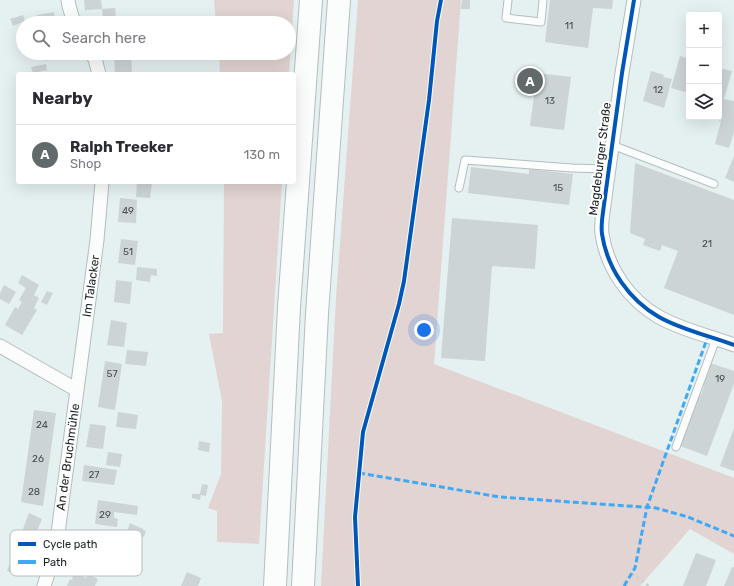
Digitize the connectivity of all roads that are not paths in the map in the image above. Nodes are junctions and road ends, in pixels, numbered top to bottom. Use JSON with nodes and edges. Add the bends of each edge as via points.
{"nodes":[{"id":1,"x":68,"y":0,"type":"edge"},
{"id":2,"x":311,"y":0,"type":"edge"},
{"id":3,"x":339,"y":0,"type":"edge"},
{"id":4,"x":508,"y":0,"type":"edge"},
{"id":5,"x":543,"y":0,"type":"edge"},
{"id":6,"x":634,"y":0,"type":"edge"},
{"id":7,"x":72,"y":16,"type":"edge"},
{"id":8,"x":95,"y":60,"type":"edge"},
{"id":9,"x":98,"y":72,"type":"edge"},
{"id":10,"x":612,"y":145,"type":"junction"},
{"id":11,"x":608,"y":169,"type":"junction"},
{"id":12,"x":102,"y":184,"type":"edge"},
{"id":13,"x":714,"y":184,"type":"dead end"},
{"id":14,"x":459,"y":188,"type":"dead end"},
{"id":15,"x":716,"y":339,"type":"junction"},
{"id":16,"x":734,"y":345,"type":"edge"},
{"id":17,"x":0,"y":346,"type":"edge"},
{"id":18,"x":77,"y":390,"type":"junction"},
{"id":19,"x":676,"y":447,"type":"dead end"},
{"id":20,"x":58,"y":530,"type":"edge"},
{"id":21,"x":47,"y":576,"type":"edge"},
{"id":22,"x":44,"y":586,"type":"edge"},
{"id":23,"x":275,"y":586,"type":"edge"},
{"id":24,"x":303,"y":586,"type":"edge"}],
"edges":[{"from":1,"to":7,"type":"street"},
{"from":2,"to":23,"type":"highway","via":[[289,307]]},
{"from":3,"to":24,"type":"highway","via":[[317,322]]},
{"from":4,"to":5,"type":"lane","via":[[506,18],[541,22]]},
{"from":6,"to":10,"type":"street","name":"Magdeburger Straße"},
{"from":8,"to":9,"type":"street"},
{"from":10,"to":11,"type":"street","name":"Magdeburger Straße"},
{"from":10,"to":13,"type":"lane"},
{"from":11,"to":14,"type":"lane","via":[[465,160]]},
{"from":11,"to":15,"type":"street","name":"Magdeburger Straße","via":[[602,233],[616,276],[629,293],[659,317]]},
{"from":12,"to":18,"type":"street","name":"Im Talacker"},
{"from":15,"to":16,"type":"street","name":"Magdeburger Straße"},
{"from":15,"to":19,"type":"lane"},
{"from":17,"to":18,"type":"street","name":"An der Bruchmühle"},
{"from":18,"to":20,"type":"street","name":"An der Bruchmühle"},
{"from":21,"to":22,"type":"street","name":"An der Bruchmühle"}]}
